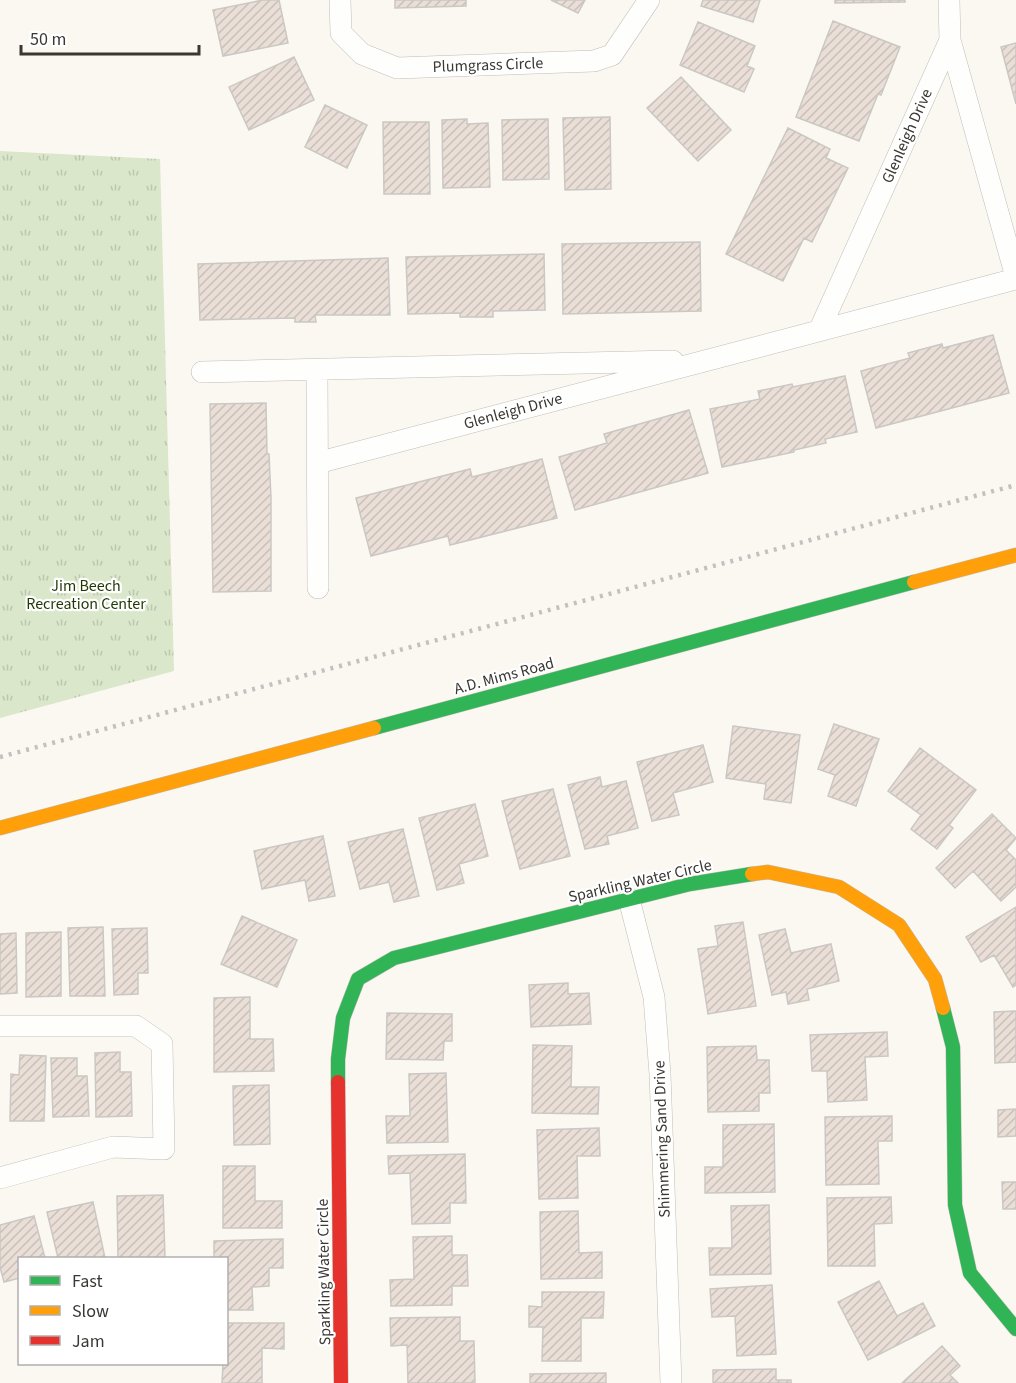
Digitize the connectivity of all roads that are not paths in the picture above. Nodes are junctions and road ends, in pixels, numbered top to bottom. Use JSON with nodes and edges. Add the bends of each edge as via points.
{"nodes":[{"id":1,"x":340,"y":0,"type":"edge"},
{"id":2,"x":649,"y":0,"type":"edge"},
{"id":3,"x":949,"y":0,"type":"edge"},
{"id":4,"x":950,"y":40,"type":"junction"},
{"id":5,"x":1016,"y":278,"type":"edge"},
{"id":6,"x":819,"y":331,"type":"junction"},
{"id":7,"x":709,"y":360,"type":"junction"},
{"id":8,"x":317,"y":370,"type":"junction"},
{"id":9,"x":202,"y":372,"type":"dead end"},
{"id":10,"x":317,"y":463,"type":"junction"},
{"id":11,"x":1016,"y":555,"type":"edge"},
{"id":12,"x":318,"y":588,"type":"dead end"},
{"id":13,"x":0,"y":828,"type":"edge"},
{"id":14,"x":629,"y":899,"type":"junction"},
{"id":15,"x":0,"y":1026,"type":"edge"},
{"id":16,"x":0,"y":1177,"type":"edge"},
{"id":17,"x":1016,"y":1329,"type":"edge"},
{"id":18,"x":342,"y":1383,"type":"edge"},
{"id":19,"x":671,"y":1383,"type":"edge"}],
"edges":[{"from":1,"to":2,"type":"street","name":"Plumgrass Circle","via":[[341,33],[362,54],[397,68],[594,61],[612,55]]},
{"from":3,"to":4,"type":"street","name":"Glenleigh Drive"},
{"from":4,"to":5,"type":"street","name":"Glenleigh Drive"},
{"from":4,"to":6,"type":"street","name":"Glenleigh Drive"},
{"from":5,"to":6,"type":"street","name":"Glenleigh Drive"},
{"from":6,"to":7,"type":"street","name":"Glenleigh Drive"},
{"from":7,"to":8,"type":"street","name":"Glenleigh Drive"},
{"from":7,"to":10,"type":"street","name":"Glenleigh Drive"},
{"from":8,"to":9,"type":"street","name":"Glenleigh Drive"},
{"from":8,"to":10,"type":"street"},
{"from":10,"to":12,"type":"street"},
{"from":11,"to":13,"type":"street","name":"A.D. Mims Road"},
{"from":14,"to":17,"type":"street","name":"Sparkling Water Circle","via":[[690,884],[768,872],[839,887],[899,926],[935,979],[953,1047],[956,1205],[970,1273]]},
{"from":14,"to":18,"type":"street","name":"Sparkling Water Circle","via":[[394,958],[358,979],[344,1018],[338,1059]]},
{"from":14,"to":19,"type":"street","name":"Shimmering Sand Drive","via":[[654,997]]},
{"from":15,"to":16,"type":"street","via":[[136,1026],[162,1044],[164,1149],[113,1147]]}]}
